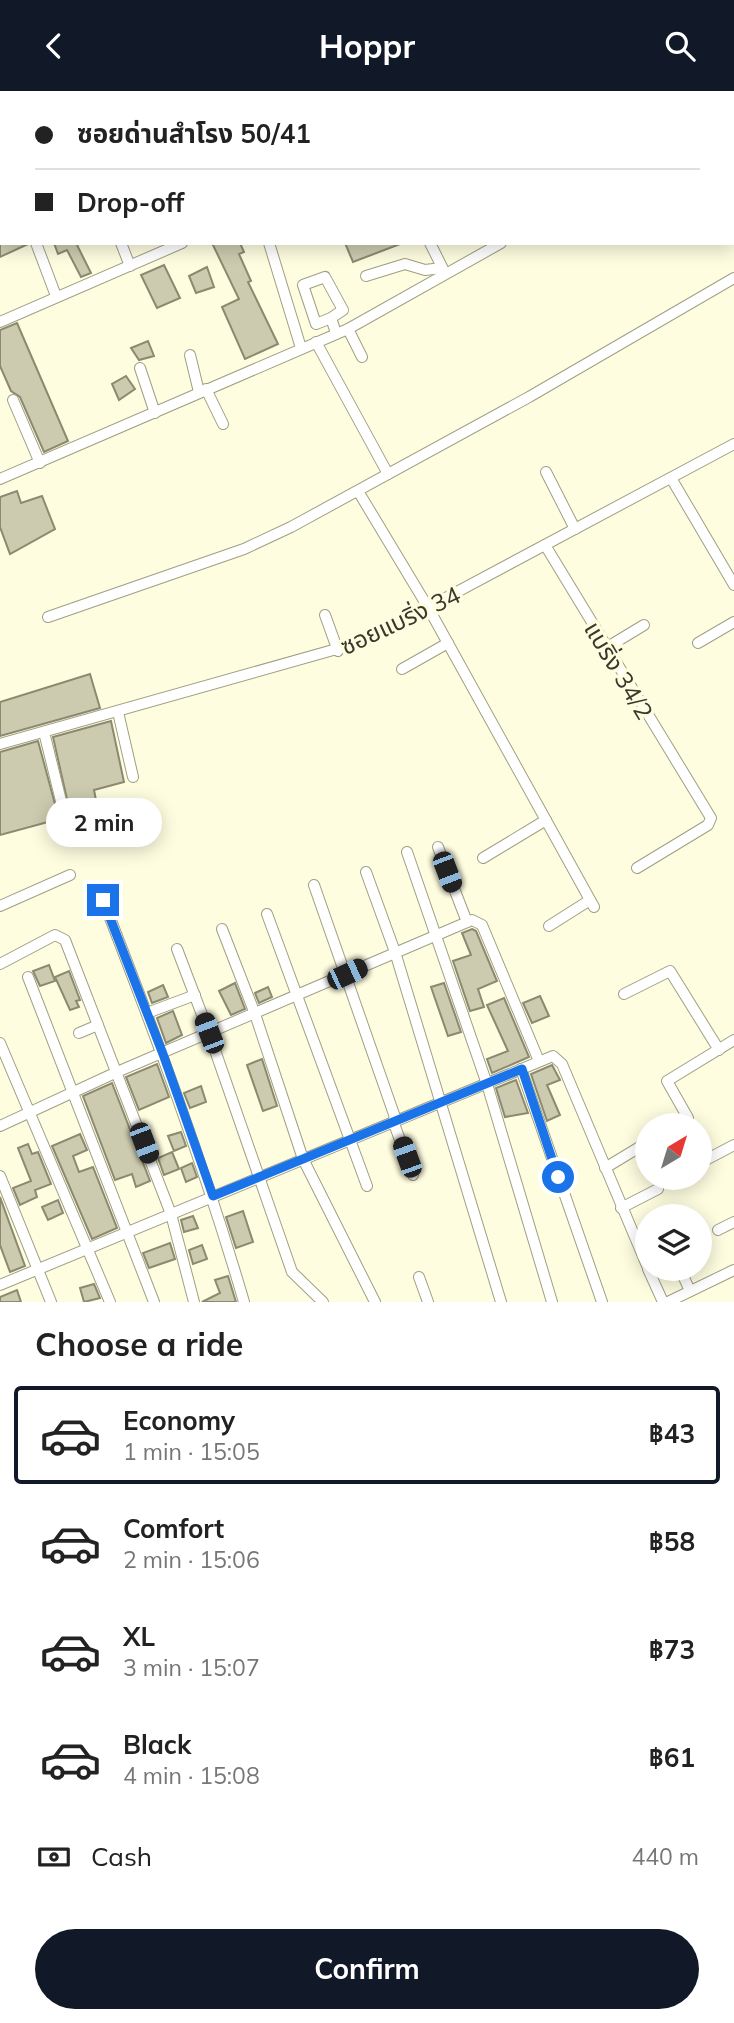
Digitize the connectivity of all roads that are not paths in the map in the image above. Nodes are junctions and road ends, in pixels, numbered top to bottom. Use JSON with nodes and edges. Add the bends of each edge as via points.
{"nodes":[{"id":1,"x":37,"y":245,"type":"edge"},
{"id":2,"x":122,"y":245,"type":"edge"},
{"id":3,"x":177,"y":245,"type":"edge"},
{"id":4,"x":270,"y":245,"type":"edge"},
{"id":5,"x":431,"y":245,"type":"edge"},
{"id":6,"x":497,"y":245,"type":"edge"},
{"id":7,"x":130,"y":266,"type":"junction"},
{"id":8,"x":444,"y":272,"type":"junction"},
{"id":9,"x":366,"y":276,"type":"dead end"},
{"id":10,"x":734,"y":278,"type":"edge"},
{"id":11,"x":56,"y":296,"type":"junction"},
{"id":12,"x":331,"y":318,"type":"junction"},
{"id":13,"x":0,"y":322,"type":"edge"},
{"id":14,"x":342,"y":331,"type":"junction"},
{"id":15,"x":316,"y":342,"type":"junction"},
{"id":16,"x":301,"y":348,"type":"junction"},
{"id":17,"x":190,"y":355,"type":"dead end"},
{"id":18,"x":362,"y":357,"type":"dead end"},
{"id":19,"x":140,"y":368,"type":"dead end"},
{"id":20,"x":202,"y":391,"type":"junction"},
{"id":21,"x":13,"y":400,"type":"dead end"},
{"id":22,"x":155,"y":413,"type":"junction"},
{"id":23,"x":223,"y":424,"type":"dead end"},
{"id":24,"x":734,"y":444,"type":"edge"},
{"id":25,"x":40,"y":463,"type":"junction"},
{"id":26,"x":546,"y":472,"type":"dead end"},
{"id":27,"x":388,"y":474,"type":"junction"},
{"id":28,"x":671,"y":478,"type":"junction"},
{"id":29,"x":0,"y":479,"type":"edge"},
{"id":30,"x":358,"y":491,"type":"junction"},
{"id":31,"x":576,"y":529,"type":"junction"},
{"id":32,"x":545,"y":545,"type":"junction"},
{"id":33,"x":734,"y":585,"type":"edge"},
{"id":34,"x":429,"y":609,"type":"junction"},
{"id":35,"x":325,"y":615,"type":"dead end"},
{"id":36,"x":48,"y":617,"type":"dead end"},
{"id":37,"x":734,"y":622,"type":"edge"},
{"id":38,"x":644,"y":625,"type":"dead end"},
{"id":39,"x":448,"y":643,"type":"junction"},
{"id":40,"x":698,"y":643,"type":"dead end"},
{"id":41,"x":606,"y":648,"type":"junction"},
{"id":42,"x":338,"y":651,"type":"junction"},
{"id":43,"x":402,"y":669,"type":"dead end"},
{"id":44,"x":118,"y":712,"type":"junction"},
{"id":45,"x":44,"y":732,"type":"junction"},
{"id":46,"x":0,"y":744,"type":"edge"},
{"id":47,"x":133,"y":776,"type":"dead end"},
{"id":48,"x":62,"y":805,"type":"dead end"},
{"id":49,"x":546,"y":820,"type":"junction"},
{"id":50,"x":438,"y":847,"type":"dead end"},
{"id":51,"x":407,"y":852,"type":"dead end"},
{"id":52,"x":483,"y":858,"type":"dead end"},
{"id":53,"x":637,"y":868,"type":"dead end"},
{"id":54,"x":366,"y":872,"type":"dead end"},
{"id":55,"x":70,"y":874,"type":"dead end"},
{"id":56,"x":314,"y":885,"type":"dead end"},
{"id":57,"x":103,"y":900,"type":"dead end"},
{"id":58,"x":0,"y":906,"type":"edge"},
{"id":59,"x":267,"y":914,"type":"dead end"},
{"id":60,"x":467,"y":922,"type":"junction"},
{"id":61,"x":549,"y":926,"type":"dead end"},
{"id":62,"x":222,"y":929,"type":"dead end"},
{"id":63,"x":437,"y":935,"type":"junction"},
{"id":64,"x":177,"y":949,"type":"dead end"},
{"id":65,"x":395,"y":952,"type":"junction"},
{"id":66,"x":0,"y":964,"type":"edge"},
{"id":67,"x":347,"y":974,"type":"junction"},
{"id":68,"x":28,"y":977,"type":"dead end"},
{"id":69,"x":624,"y":994,"type":"dead end"},
{"id":70,"x":195,"y":995,"type":"junction"},
{"id":71,"x":299,"y":995,"type":"junction"},
{"id":72,"x":147,"y":1013,"type":"junction"},
{"id":73,"x":255,"y":1014,"type":"junction"},
{"id":74,"x":98,"y":1025,"type":"junction"},
{"id":75,"x":79,"y":1033,"type":"dead end"},
{"id":76,"x":209,"y":1033,"type":"junction"},
{"id":77,"x":734,"y":1041,"type":"edge"},
{"id":78,"x":0,"y":1043,"type":"edge"},
{"id":79,"x":719,"y":1050,"type":"junction"},
{"id":80,"x":163,"y":1054,"type":"junction"},
{"id":81,"x":539,"y":1061,"type":"junction"},
{"id":82,"x":522,"y":1069,"type":"junction"},
{"id":83,"x":117,"y":1072,"type":"junction"},
{"id":84,"x":487,"y":1084,"type":"junction"},
{"id":85,"x":73,"y":1093,"type":"junction"},
{"id":86,"x":441,"y":1101,"type":"junction"},
{"id":87,"x":685,"y":1113,"type":"edge"},
{"id":88,"x":28,"y":1114,"type":"junction"},
{"id":89,"x":394,"y":1120,"type":"junction"},
{"id":90,"x":0,"y":1126,"type":"edge"},
{"id":91,"x":349,"y":1139,"type":"junction"},
{"id":92,"x":733,"y":1146,"type":"edge"},
{"id":93,"x":635,"y":1150,"type":"edge"},
{"id":94,"x":712,"y":1157,"type":"edge"},
{"id":95,"x":303,"y":1159,"type":"junction"},
{"id":96,"x":605,"y":1168,"type":"junction"},
{"id":97,"x":413,"y":1175,"type":"dead end"},
{"id":98,"x":0,"y":1176,"type":"edge"},
{"id":99,"x":259,"y":1177,"type":"junction"},
{"id":100,"x":367,"y":1185,"type":"dead end"},
{"id":101,"x":656,"y":1190,"type":"edge"},
{"id":102,"x":213,"y":1196,"type":"junction"},
{"id":103,"x":621,"y":1208,"type":"junction"},
{"id":104,"x":171,"y":1214,"type":"junction"},
{"id":105,"x":734,"y":1222,"type":"edge"},
{"id":106,"x":718,"y":1230,"type":"dead end"},
{"id":107,"x":127,"y":1233,"type":"junction"},
{"id":108,"x":635,"y":1240,"type":"edge"},
{"id":109,"x":86,"y":1250,"type":"junction"},
{"id":110,"x":38,"y":1270,"type":"junction"},
{"id":111,"x":734,"y":1270,"type":"edge"},
{"id":112,"x":419,"y":1277,"type":"dead end"},
{"id":113,"x":655,"y":1281,"type":"edge"},
{"id":114,"x":685,"y":1281,"type":"edge"},
{"id":115,"x":0,"y":1285,"type":"edge"},
{"id":116,"x":690,"y":1291,"type":"junction"},
{"id":117,"x":51,"y":1302,"type":"edge"},
{"id":118,"x":110,"y":1302,"type":"edge"},
{"id":119,"x":154,"y":1302,"type":"edge"},
{"id":120,"x":194,"y":1302,"type":"edge"},
{"id":121,"x":244,"y":1302,"type":"edge"},
{"id":122,"x":323,"y":1302,"type":"edge"},
{"id":123,"x":374,"y":1302,"type":"edge"},
{"id":124,"x":428,"y":1302,"type":"edge"},
{"id":125,"x":501,"y":1302,"type":"edge"},
{"id":126,"x":552,"y":1302,"type":"edge"},
{"id":127,"x":602,"y":1302,"type":"edge"},
{"id":128,"x":666,"y":1302,"type":"edge"}],
"edges":[{"from":1,"to":11,"type":"street"},
{"from":2,"to":7,"type":"street"},
{"from":3,"to":7,"type":"street"},
{"from":4,"to":16,"type":"street"},
{"from":5,"to":8,"type":"street"},
{"from":6,"to":8,"type":"street"},
{"from":7,"to":11,"type":"street"},
{"from":8,"to":9,"type":"street","via":[[405,264]]},
{"from":8,"to":14,"type":"street"},
{"from":10,"to":27,"type":"street"},
{"from":11,"to":13,"type":"street"},
{"from":12,"to":12,"type":"street","via":[[316,324],[303,285],[325,277],[343,310]]},
{"from":12,"to":14,"type":"street"},
{"from":14,"to":15,"type":"street"},
{"from":14,"to":18,"type":"street"},
{"from":15,"to":16,"type":"street"},
{"from":15,"to":27,"type":"street"},
{"from":16,"to":20,"type":"street"},
{"from":17,"to":20,"type":"street"},
{"from":19,"to":22,"type":"street"},
{"from":20,"to":22,"type":"street"},
{"from":20,"to":23,"type":"street"},
{"from":21,"to":25,"type":"street"},
{"from":22,"to":25,"type":"street"},
{"from":24,"to":28,"type":"street","name":"ซอยแบริ่ง 34"},
{"from":25,"to":29,"type":"street"},
{"from":26,"to":31,"type":"street"},
{"from":27,"to":30,"type":"street"},
{"from":28,"to":31,"type":"street","name":"ซอยแบริ่ง 34"},
{"from":28,"to":33,"type":"street"},
{"from":30,"to":34,"type":"street"},
{"from":30,"to":36,"type":"street","via":[[244,549]]},
{"from":31,"to":32,"type":"street","name":"ซอยแบริ่ง 34"},
{"from":32,"to":34,"type":"street","name":"ซอยแบริ่ง 34"},
{"from":32,"to":41,"type":"street","name":"แบริ่ง 34/2"},
{"from":34,"to":39,"type":"street"},
{"from":34,"to":42,"type":"street","name":"ซอยแบริ่ง 34"},
{"from":35,"to":42,"type":"street"},
{"from":37,"to":40,"type":"street"},
{"from":38,"to":41,"type":"street"},
{"from":39,"to":43,"type":"street"},
{"from":39,"to":49,"type":"street"},
{"from":41,"to":53,"type":"street","name":"แบริ่ง 34/2","via":[[711,818],[710,824]]},
{"from":42,"to":44,"type":"street","name":"ซอยแบริ่ง 34"},
{"from":44,"to":45,"type":"street","name":"ซอยแบริ่ง 34"},
{"from":44,"to":47,"type":"street"},
{"from":45,"to":46,"type":"street","name":"ซอยแบริ่ง 34"},
{"from":45,"to":48,"type":"street"},
{"from":49,"to":52,"type":"street"},
{"from":49,"to":61,"type":"street","via":[[592,903]]},
{"from":50,"to":60,"type":"street"},
{"from":51,"to":63,"type":"street"},
{"from":54,"to":65,"type":"street"},
{"from":55,"to":58,"type":"street"},
{"from":56,"to":67,"type":"street"},
{"from":57,"to":72,"type":"street"},
{"from":59,"to":71,"type":"street"},
{"from":60,"to":63,"type":"street"},
{"from":60,"to":81,"type":"street","via":[[477,920],[482,925]]},
{"from":62,"to":73,"type":"street"},
{"from":63,"to":65,"type":"street"},
{"from":63,"to":84,"type":"street"},
{"from":64,"to":70,"type":"street"},
{"from":65,"to":67,"type":"street"},
{"from":65,"to":86,"type":"street"},
{"from":66,"to":74,"type":"street","via":[[55,935],[62,936]]},
{"from":67,"to":71,"type":"street"},
{"from":67,"to":89,"type":"street"},
{"from":68,"to":85,"type":"street"},
{"from":69,"to":79,"type":"street","via":[[670,971]]},
{"from":70,"to":72,"type":"street"},
{"from":70,"to":76,"type":"street"},
{"from":71,"to":73,"type":"street"},
{"from":71,"to":91,"type":"street"},
{"from":72,"to":80,"type":"street"},
{"from":73,"to":76,"type":"street"},
{"from":73,"to":95,"type":"street"},
{"from":74,"to":75,"type":"street"},
{"from":74,"to":83,"type":"street"},
{"from":76,"to":80,"type":"street"},
{"from":76,"to":99,"type":"street"},
{"from":77,"to":79,"type":"street"},
{"from":78,"to":88,"type":"street"},
{"from":79,"to":87,"type":"street","via":[[667,1081]]},
{"from":80,"to":83,"type":"street"},
{"from":80,"to":102,"type":"street"},
{"from":81,"to":82,"type":"street"},
{"from":81,"to":96,"type":"street","via":[[553,1056],[560,1060]]},
{"from":82,"to":84,"type":"street"},
{"from":82,"to":127,"type":"street"},
{"from":83,"to":85,"type":"street"},
{"from":83,"to":104,"type":"street"},
{"from":84,"to":86,"type":"street"},
{"from":84,"to":126,"type":"street"},
{"from":85,"to":88,"type":"street"},
{"from":85,"to":107,"type":"street"},
{"from":86,"to":89,"type":"street"},
{"from":86,"to":125,"type":"street"},
{"from":88,"to":90,"type":"street"},
{"from":88,"to":109,"type":"street"},
{"from":89,"to":91,"type":"street"},
{"from":89,"to":97,"type":"street"},
{"from":91,"to":95,"type":"street"},
{"from":91,"to":100,"type":"street"},
{"from":92,"to":94,"type":"street"},
{"from":93,"to":96,"type":"street"},
{"from":95,"to":99,"type":"street"},
{"from":95,"to":123,"type":"street"},
{"from":96,"to":103,"type":"street"},
{"from":98,"to":110,"type":"street"},
{"from":99,"to":102,"type":"street"},
{"from":99,"to":122,"type":"street","via":[[292,1272]]},
{"from":101,"to":103,"type":"street"},
{"from":102,"to":104,"type":"street"},
{"from":102,"to":121,"type":"street"},
{"from":103,"to":108,"type":"street"},
{"from":104,"to":107,"type":"street"},
{"from":104,"to":120,"type":"street"},
{"from":105,"to":106,"type":"street"},
{"from":107,"to":109,"type":"street"},
{"from":107,"to":119,"type":"street"},
{"from":109,"to":110,"type":"street"},
{"from":109,"to":118,"type":"street"},
{"from":110,"to":115,"type":"street"},
{"from":110,"to":117,"type":"street"},
{"from":111,"to":116,"type":"street"},
{"from":112,"to":124,"type":"street"},
{"from":113,"to":128,"type":"street"},
{"from":114,"to":116,"type":"street"},
{"from":116,"to":128,"type":"street"}]}
